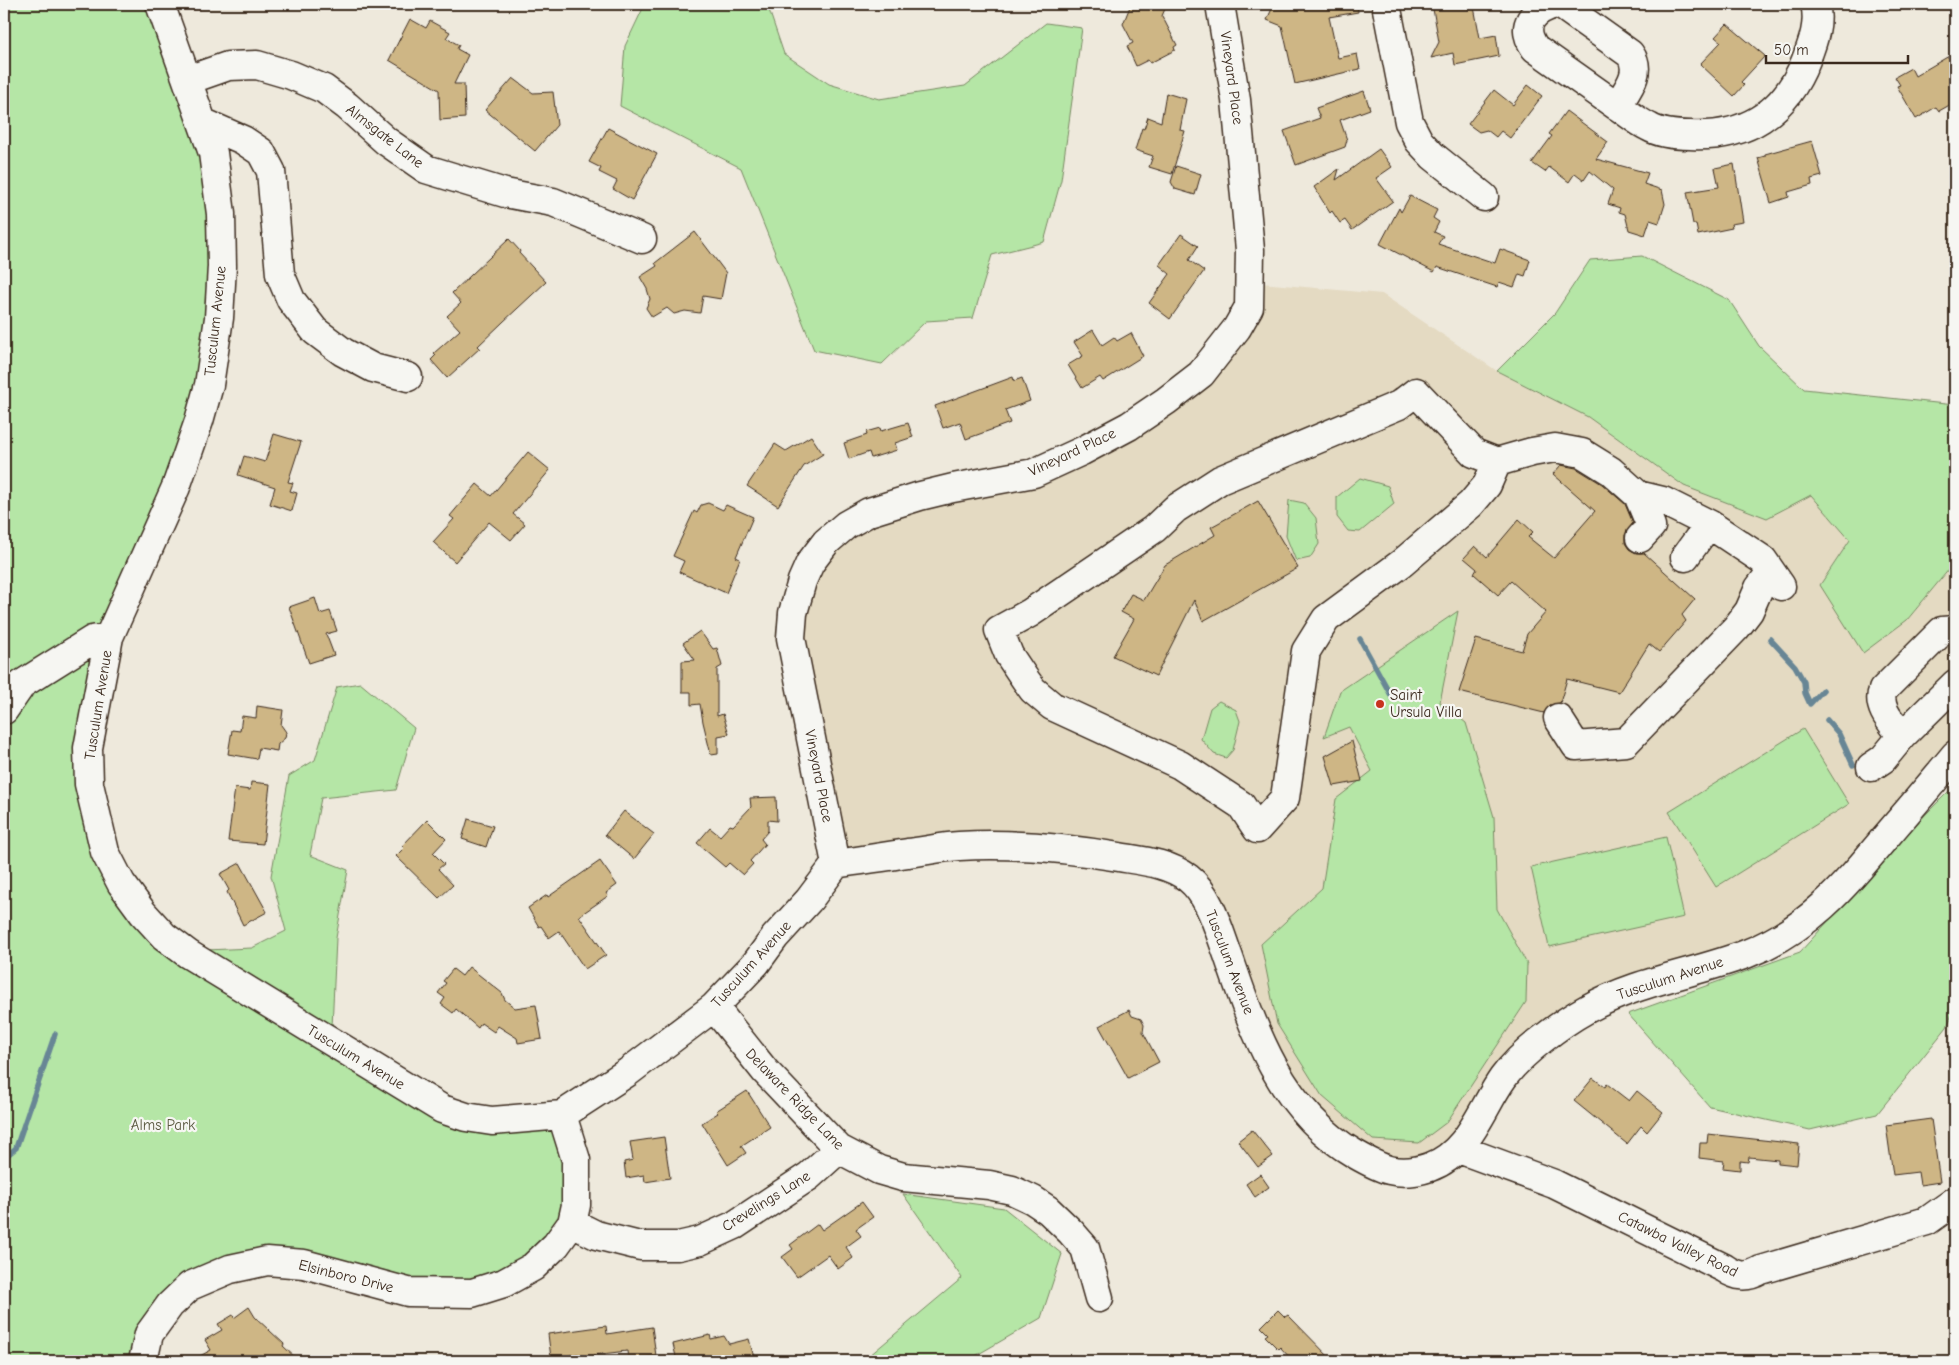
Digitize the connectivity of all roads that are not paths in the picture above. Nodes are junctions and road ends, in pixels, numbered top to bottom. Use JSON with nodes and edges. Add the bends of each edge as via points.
{"nodes":[{"id":1,"x":160,"y":4,"type":"edge"},
{"id":2,"x":1220,"y":4,"type":"edge"},
{"id":3,"x":1386,"y":4,"type":"edge"},
{"id":4,"x":1815,"y":4,"type":"edge"},
{"id":5,"x":188,"y":80,"type":"junction"},
{"id":6,"x":1617,"y":106,"type":"dead end"},
{"id":7,"x":202,"y":122,"type":"junction"},
{"id":8,"x":1484,"y":197,"type":"dead end"},
{"id":9,"x":642,"y":239,"type":"dead end"},
{"id":10,"x":408,"y":376,"type":"dead end"},
{"id":11,"x":1497,"y":462,"type":"junction"},
{"id":12,"x":1638,"y":495,"type":"junction"},
{"id":13,"x":1709,"y":524,"type":"junction"},
{"id":14,"x":1640,"y":538,"type":"dead end"},
{"id":15,"x":1685,"y":557,"type":"dead end"},
{"id":16,"x":1955,"y":630,"type":"edge"},
{"id":17,"x":109,"y":637,"type":"junction"},
{"id":18,"x":1955,"y":684,"type":"edge"},
{"id":19,"x":4,"y":710,"type":"edge"},
{"id":20,"x":1558,"y":718,"type":"dead end"},
{"id":21,"x":1902,"y":736,"type":"junction"},
{"id":22,"x":1955,"y":755,"type":"edge"},
{"id":23,"x":1871,"y":767,"type":"dead end"},
{"id":24,"x":836,"y":864,"type":"junction"},
{"id":25,"x":714,"y":1008,"type":"junction"},
{"id":26,"x":562,"y":1115,"type":"junction"},
{"id":27,"x":840,"y":1149,"type":"junction"},
{"id":28,"x":1459,"y":1149,"type":"junction"},
{"id":29,"x":1955,"y":1201,"type":"edge"},
{"id":30,"x":572,"y":1223,"type":"junction"},
{"id":31,"x":1099,"y":1298,"type":"dead end"},
{"id":32,"x":143,"y":1361,"type":"edge"}],
"edges":[{"from":1,"to":5,"type":"street","name":"Tusculum Avenue"},
{"from":2,"to":24,"type":"street","name":"Vineyard Place","via":[[1236,100],[1250,250],[1249,307],[1201,374],[1129,426],[1034,473],[953,488],[869,512],[838,531],[810,563],[793,613],[791,638]]},
{"from":3,"to":8,"type":"street","via":[[1410,122],[1419,141]]},
{"from":4,"to":6,"type":"street","via":[[1816,34],[1799,78],[1789,94],[1769,113],[1746,127],[1720,135],[1675,134],[1650,128]]},
{"from":5,"to":7,"type":"street","name":"Tusculum Avenue"},
{"from":5,"to":9,"type":"street","name":"Almsgate Lane","via":[[228,66],[257,64],[291,75],[324,89],[386,141],[426,169],[505,193],[553,202]]},
{"from":7,"to":10,"type":"street","via":[[243,140],[261,152],[271,171],[280,274],[291,300],[315,332],[372,368]]},
{"from":7,"to":17,"type":"street","name":"Tusculum Avenue","via":[[213,153],[222,266],[209,385],[176,487]]},
{"from":11,"to":11,"type":"street","via":[[1474,453],[1416,392],[1399,405],[1220,480],[1175,509],[1154,529],[1030,613],[999,630],[1009,655],[1024,678],[1052,706],[1180,765],[1241,805],[1257,829],[1285,798],[1306,651],[1326,619],[1402,563],[1471,504],[1486,485]]},
{"from":11,"to":12,"type":"street","via":[[1556,448],[1582,453]]},
{"from":12,"to":13,"type":"street","via":[[1663,501]]},
{"from":12,"to":14,"type":"street","via":[[1651,526]]},
{"from":13,"to":15,"type":"street"},
{"from":13,"to":20,"type":"street","via":[[1763,560],[1776,579],[1759,588],[1749,611],[1736,628],[1626,742],[1576,746]]},
{"from":16,"to":21,"type":"street","via":[[1942,631],[1883,690],[1881,705]]},
{"from":17,"to":19,"type":"street","via":[[92,640],[22,684]]},
{"from":17,"to":26,"type":"street","name":"Tusculum Avenue","via":[[88,748],[89,784],[105,852],[121,883],[164,936],[188,954],[442,1109],[492,1121]]},
{"from":18,"to":21,"type":"street"},
{"from":21,"to":23,"type":"street","via":[[1883,759]]},
{"from":22,"to":28,"type":"street","name":"Tusculum Avenue","via":[[1845,886],[1806,920],[1746,954],[1626,990],[1586,1009],[1536,1045],[1504,1076]]},
{"from":24,"to":25,"type":"street","name":"Tusculum Avenue","via":[[756,963]]},
{"from":24,"to":28,"type":"street","name":"Tusculum Avenue","via":[[957,846],[1021,845],[1091,852],[1160,864],[1189,879],[1214,914],[1262,1046],[1293,1099],[1316,1125],[1343,1147],[1381,1169],[1398,1172],[1431,1166]]},
{"from":25,"to":26,"type":"street","name":"Tusculum Avenue","via":[[628,1072]]},
{"from":25,"to":27,"type":"street","name":"Delaware Ridge Lane","via":[[765,1071]]},
{"from":26,"to":30,"type":"street","via":[[576,1160],[576,1205]]},
{"from":27,"to":30,"type":"street","name":"Crevelings Lane","via":[[809,1176],[735,1224],[700,1241],[678,1246],[640,1246],[596,1235]]},
{"from":27,"to":31,"type":"street","name":"Delaware Ridge Lane","via":[[880,1170],[903,1177],[989,1185],[1012,1190],[1033,1200],[1048,1210],[1084,1248]]},
{"from":28,"to":29,"type":"street","name":"Catawba Valley Road","via":[[1554,1184],[1733,1274],[1745,1276],[1927,1222]]},
{"from":30,"to":32,"type":"street","name":"Elsinboro Drive","via":[[556,1245],[533,1267],[504,1283],[472,1293],[408,1292],[304,1264],[267,1261],[230,1269],[190,1286],[170,1305],[149,1334]]}]}
